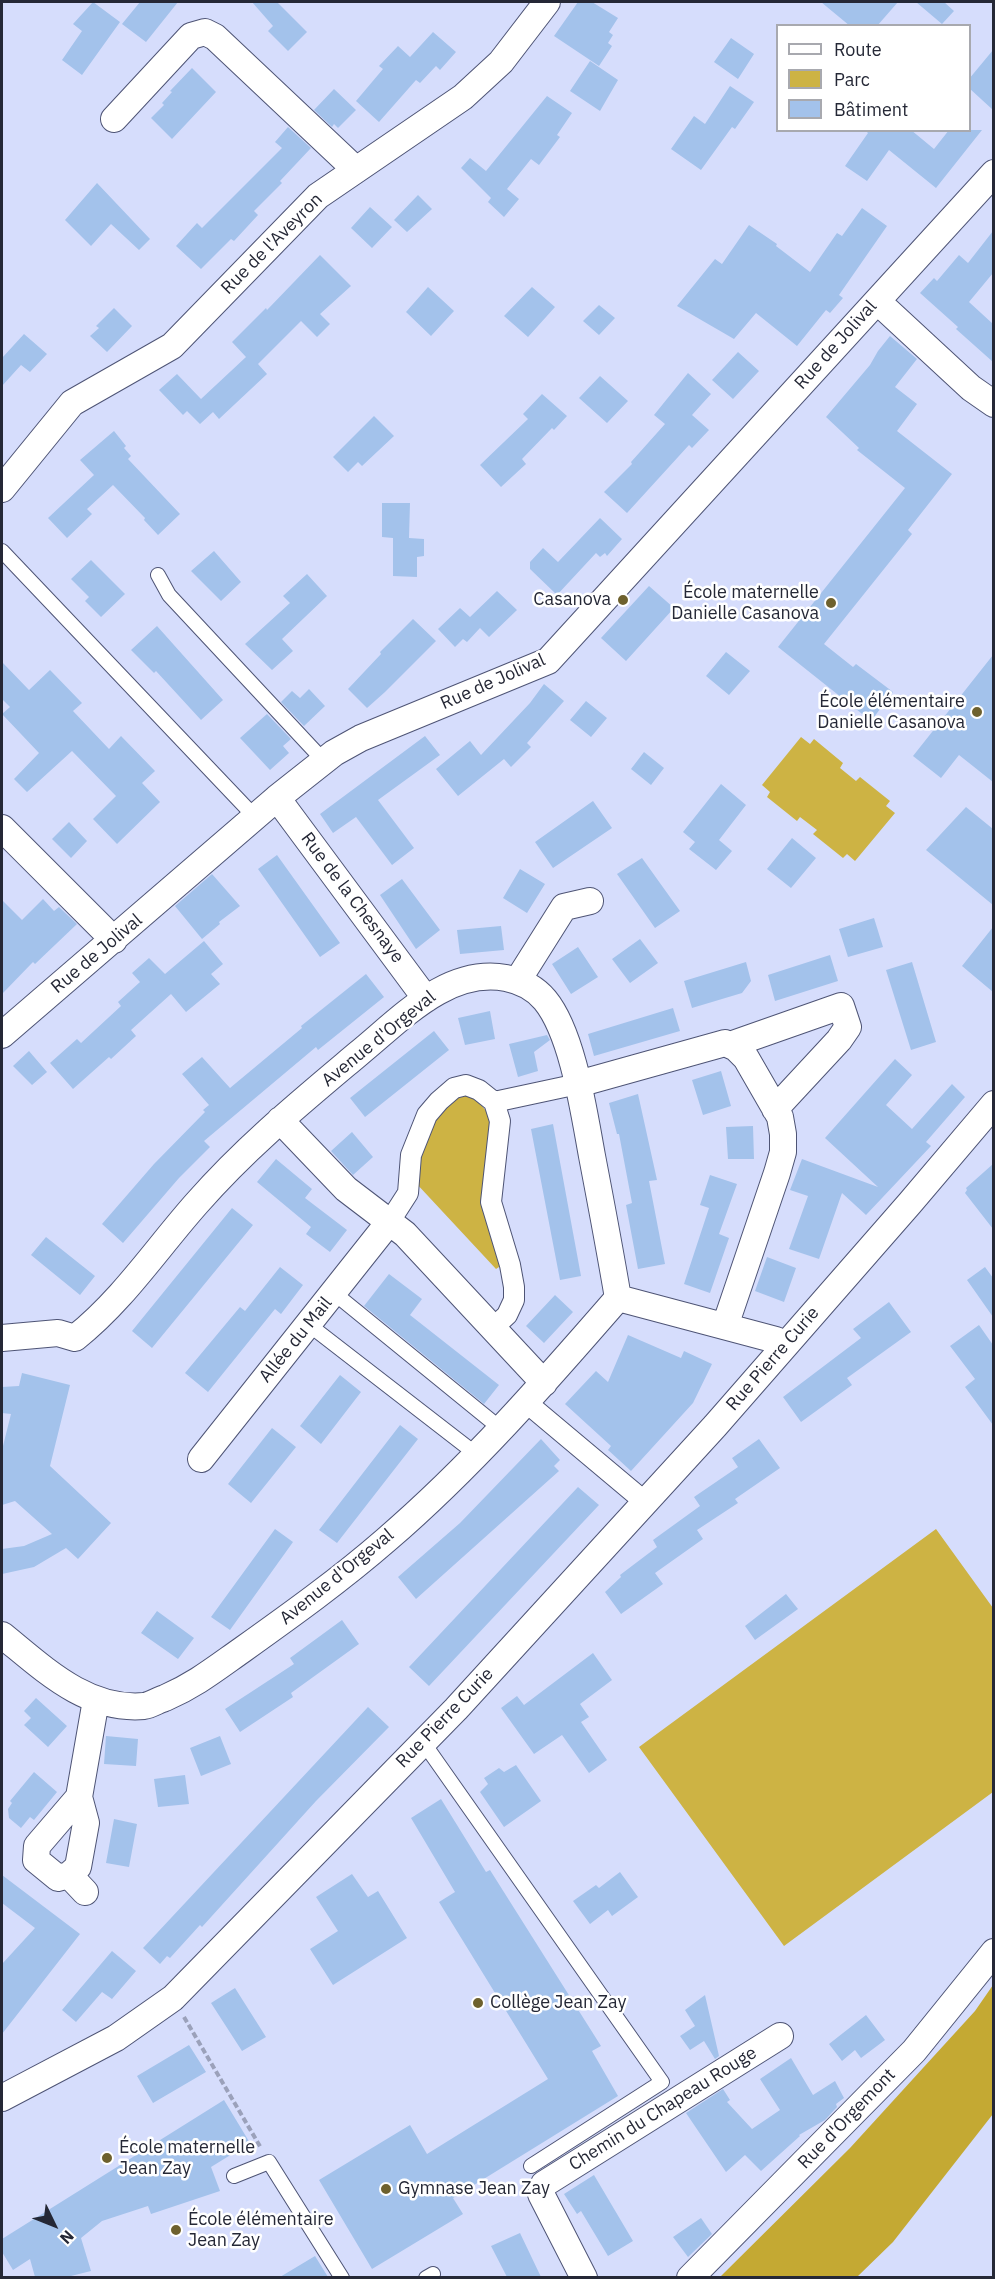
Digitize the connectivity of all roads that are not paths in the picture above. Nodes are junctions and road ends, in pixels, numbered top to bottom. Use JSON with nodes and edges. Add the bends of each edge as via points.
{"nodes":[{"id":1,"x":547,"y":2,"type":"edge"},
{"id":2,"x":114,"y":119,"type":"dead end"},
{"id":3,"x":355,"y":169,"type":"junction"},
{"id":4,"x":993,"y":173,"type":"edge"},
{"id":5,"x":877,"y":301,"type":"junction"},
{"id":6,"x":993,"y":404,"type":"edge"},
{"id":7,"x":2,"y":489,"type":"edge"},
{"id":8,"x":2,"y":551,"type":"edge"},
{"id":9,"x":158,"y":575,"type":"dead end"},
{"id":10,"x":324,"y":761,"type":"junction"},
{"id":11,"x":277,"y":798,"type":"junction"},
{"id":12,"x":255,"y":817,"type":"junction"},
{"id":13,"x":2,"y":828,"type":"edge"},
{"id":14,"x":590,"y":901,"type":"dead end"},
{"id":15,"x":114,"y":940,"type":"junction"},
{"id":16,"x":518,"y":980,"type":"junction"},
{"id":17,"x":426,"y":999,"type":"junction"},
{"id":18,"x":2,"y":1035,"type":"edge"},
{"id":19,"x":730,"y":1045,"type":"junction"},
{"id":20,"x":578,"y":1084,"type":"junction"},
{"id":21,"x":494,"y":1102,"type":"junction"},
{"id":22,"x":993,"y":1104,"type":"edge"},
{"id":23,"x":776,"y":1109,"type":"junction"},
{"id":24,"x":280,"y":1120,"type":"junction"},
{"id":25,"x":390,"y":1221,"type":"junction"},
{"id":26,"x":334,"y":1293,"type":"junction"},
{"id":27,"x":618,"y":1298,"type":"junction"},
{"id":28,"x":308,"y":1324,"type":"junction"},
{"id":29,"x":725,"y":1326,"type":"junction"},
{"id":30,"x":493,"y":1328,"type":"junction"},
{"id":31,"x":2,"y":1338,"type":"edge"},
{"id":32,"x":784,"y":1346,"type":"junction"},
{"id":33,"x":544,"y":1383,"type":"junction"},
{"id":34,"x":527,"y":1402,"type":"junction"},
{"id":35,"x":501,"y":1429,"type":"junction"},
{"id":36,"x":476,"y":1454,"type":"junction"},
{"id":37,"x":201,"y":1459,"type":"dead end"},
{"id":38,"x":645,"y":1502,"type":"junction"},
{"id":39,"x":2,"y":1635,"type":"edge"},
{"id":40,"x":96,"y":1700,"type":"junction"},
{"id":41,"x":423,"y":1742,"type":"junction"},
{"id":42,"x":79,"y":1797,"type":"junction"},
{"id":43,"x":993,"y":1952,"type":"edge"},
{"id":44,"x":780,"y":2036,"type":"dead end"},
{"id":45,"x":2,"y":2098,"type":"edge"},
{"id":46,"x":531,"y":2166,"type":"dead end"},
{"id":47,"x":234,"y":2176,"type":"dead end"},
{"id":48,"x":342,"y":2277,"type":"edge"},
{"id":49,"x":584,"y":2277,"type":"edge"},
{"id":50,"x":690,"y":2277,"type":"edge"}],
"edges":[{"from":1,"to":3,"type":"street","name":"Rue de l'Aveyron","via":[[501,62],[463,97]]},
{"from":2,"to":3,"type":"street","via":[[191,36],[205,32],[215,37]]},
{"from":3,"to":7,"type":"street","name":"Rue de l'Aveyron","via":[[318,196],[172,346],[72,403]]},
{"from":4,"to":5,"type":"street","name":"Rue de Jolival"},
{"from":5,"to":6,"type":"street"},
{"from":5,"to":10,"type":"street","name":"Rue de Jolival","via":[[548,661],[361,738]]},
{"from":8,"to":12,"type":"lane"},
{"from":9,"to":10,"type":"lane","via":[[169,595]]},
{"from":10,"to":11,"type":"street","name":"Rue de Jolival"},
{"from":11,"to":12,"type":"street","name":"Rue de Jolival"},
{"from":11,"to":17,"type":"street","name":"Rue de la Chesnaye"},
{"from":12,"to":15,"type":"street","name":"Rue de Jolival"},
{"from":13,"to":15,"type":"street"},
{"from":14,"to":16,"type":"street","via":[[564,907]]},
{"from":15,"to":18,"type":"street","name":"Rue de Jolival"},
{"from":16,"to":17,"type":"street","name":"Avenue d'Orgeval","via":[[491,975],[470,977]]},
{"from":16,"to":20,"type":"street","name":"Avenue d'Orgeval","via":[[545,1001],[560,1023]]},
{"from":17,"to":24,"type":"street","name":"Avenue d'Orgeval"},
{"from":19,"to":20,"type":"street","via":[[725,1043]]},
{"from":19,"to":23,"type":"street","via":[[746,1058]]},
{"from":19,"to":23,"type":"street","via":[[841,1006],[848,1027]]},
{"from":20,"to":21,"type":"street"},
{"from":20,"to":27,"type":"street","name":"Avenue d'Orgeval"},
{"from":21,"to":25,"type":"street","via":[[466,1085],[454,1088],[439,1101],[418,1135],[411,1155],[408,1193]]},
{"from":21,"to":30,"type":"street","via":[[500,1121],[491,1202],[510,1265],[514,1300],[507,1315]]},
{"from":22,"to":32,"type":"street","name":"Rue Pierre Curie"},
{"from":23,"to":29,"type":"street","via":[[783,1152]]},
{"from":24,"to":25,"type":"street","via":[[346,1189]]},
{"from":24,"to":31,"type":"street","name":"Avenue d'Orgeval","via":[[234,1162],[107,1311],[75,1338],[58,1334]]},
{"from":25,"to":26,"type":"street","name":"Allée du Mail"},
{"from":25,"to":30,"type":"street"},
{"from":26,"to":28,"type":"street","name":"Allée du Mail"},
{"from":26,"to":35,"type":"lane"},
{"from":27,"to":29,"type":"street"},
{"from":27,"to":33,"type":"street","name":"Avenue d'Orgeval"},
{"from":28,"to":36,"type":"lane"},
{"from":28,"to":37,"type":"street","name":"Allée du Mail"},
{"from":29,"to":32,"type":"street","via":[[776,1340]]},
{"from":30,"to":33,"type":"street"},
{"from":32,"to":38,"type":"street","name":"Rue Pierre Curie"},
{"from":33,"to":34,"type":"street","name":"Avenue d'Orgeval"},
{"from":34,"to":35,"type":"street","name":"Avenue d'Orgeval"},
{"from":34,"to":38,"type":"street"},
{"from":35,"to":36,"type":"street","name":"Avenue d'Orgeval"},
{"from":36,"to":40,"type":"street","name":"Avenue d'Orgeval","via":[[369,1554],[306,1605],[190,1687],[146,1706]]},
{"from":38,"to":41,"type":"street","name":"Rue Pierre Curie"},
{"from":39,"to":40,"type":"street","name":"Avenue d'Orgeval","via":[[54,1676]]},
{"from":40,"to":42,"type":"street"},
{"from":41,"to":45,"type":"street","name":"Rue Pierre Curie","via":[[173,1998],[116,2038]]},
{"from":41,"to":46,"type":"lane","via":[[662,2082]]},
{"from":42,"to":42,"type":"street","via":[[37,1846],[36,1860],[58,1878],[77,1883],[86,1823]]},
{"from":43,"to":50,"type":"street","name":"Rue d'Orgemont","via":[[914,2051]]},
{"from":44,"to":49,"type":"street","name":"Chemin du Chapeau Rouge","via":[[544,2184],[541,2194]]},
{"from":47,"to":48,"type":"lane","via":[[269,2162]]}]}
